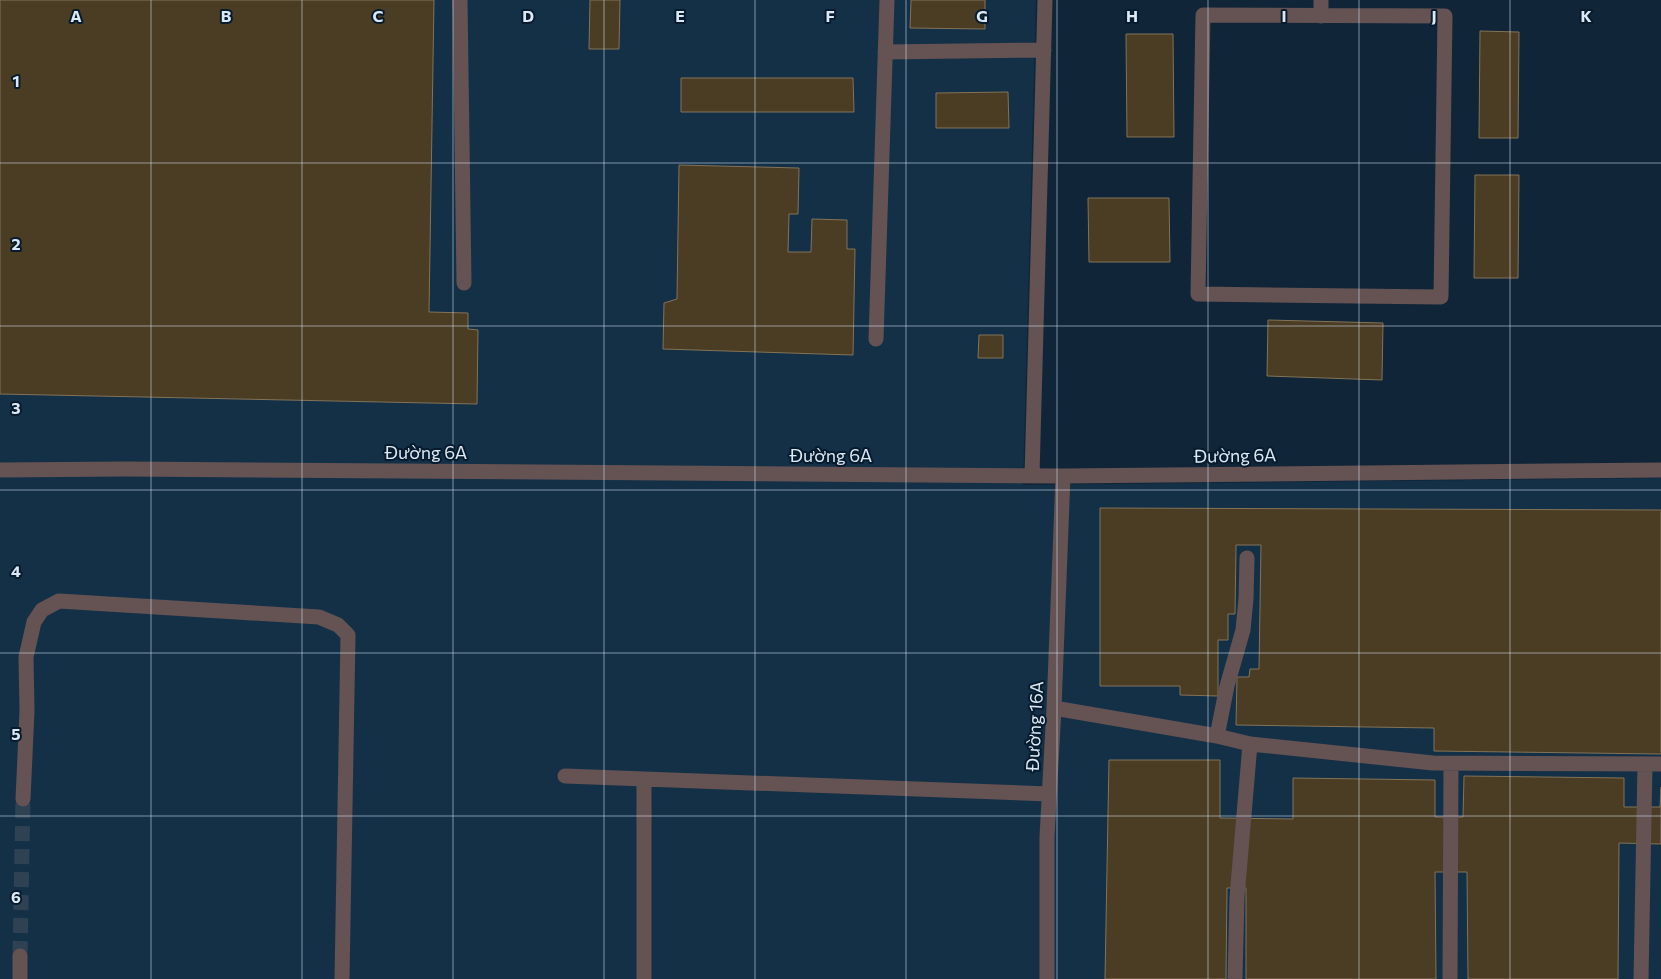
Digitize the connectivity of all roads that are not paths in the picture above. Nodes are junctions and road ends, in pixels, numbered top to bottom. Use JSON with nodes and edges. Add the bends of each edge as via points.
{"nodes":[{"id":1,"x":460,"y":0,"type":"edge"},
{"id":2,"x":887,"y":0,"type":"edge"},
{"id":3,"x":1045,"y":0,"type":"edge"},
{"id":4,"x":1322,"y":0,"type":"edge"},
{"id":5,"x":1321,"y":16,"type":"junction"},
{"id":6,"x":1044,"y":50,"type":"junction"},
{"id":7,"x":885,"y":52,"type":"junction"},
{"id":8,"x":464,"y":283,"type":"dead end"},
{"id":9,"x":876,"y":339,"type":"dead end"},
{"id":10,"x":0,"y":470,"type":"edge"},
{"id":11,"x":1661,"y":470,"type":"edge"},
{"id":12,"x":1032,"y":476,"type":"junction"},
{"id":13,"x":1063,"y":476,"type":"junction"},
{"id":14,"x":1247,"y":558,"type":"dead end"},
{"id":15,"x":1054,"y":708,"type":"junction"},
{"id":16,"x":1217,"y":736,"type":"junction"},
{"id":17,"x":1250,"y":744,"type":"junction"},
{"id":18,"x":1451,"y":764,"type":"junction"},
{"id":19,"x":1645,"y":764,"type":"junction"},
{"id":20,"x":1661,"y":764,"type":"edge"},
{"id":21,"x":565,"y":776,"type":"dead end"},
{"id":22,"x":644,"y":779,"type":"junction"},
{"id":23,"x":1049,"y":794,"type":"junction"},
{"id":24,"x":23,"y":799,"type":"tunnel mouth"},
{"id":25,"x":20,"y":956,"type":"tunnel mouth"},
{"id":26,"x":20,"y":979,"type":"edge"},
{"id":27,"x":342,"y":979,"type":"edge"},
{"id":28,"x":644,"y":979,"type":"edge"},
{"id":29,"x":1047,"y":979,"type":"edge"},
{"id":30,"x":1235,"y":979,"type":"edge"},
{"id":31,"x":1450,"y":979,"type":"edge"},
{"id":32,"x":1641,"y":979,"type":"edge"}],
"edges":[{"from":1,"to":8,"type":"street"},
{"from":2,"to":7,"type":"street"},
{"from":3,"to":6,"type":"street"},
{"from":4,"to":5,"type":"street"},
{"from":5,"to":5,"type":"street","via":[[1203,16],[1198,294],[1441,297],[1446,16]]},
{"from":6,"to":7,"type":"street"},
{"from":6,"to":12,"type":"street"},
{"from":7,"to":9,"type":"street"},
{"from":10,"to":12,"type":"street","name":"Đường 6A"},
{"from":11,"to":13,"type":"street","name":"Đường 6A"},
{"from":12,"to":13,"type":"street","name":"Đường 6A"},
{"from":13,"to":15,"type":"street","name":"Đường 16A"},
{"from":14,"to":16,"type":"street","via":[[1243,630]]},
{"from":15,"to":16,"type":"street"},
{"from":15,"to":23,"type":"street","name":"Đường 16A"},
{"from":16,"to":17,"type":"street"},
{"from":17,"to":18,"type":"street"},
{"from":17,"to":30,"type":"street","via":[[1237,897]]},
{"from":18,"to":19,"type":"street"},
{"from":18,"to":31,"type":"street"},
{"from":19,"to":20,"type":"street"},
{"from":19,"to":32,"type":"street"},
{"from":21,"to":22,"type":"street"},
{"from":22,"to":23,"type":"street"},
{"from":22,"to":28,"type":"street"},
{"from":23,"to":29,"type":"street","name":"Đường 16A"},
{"from":24,"to":27,"type":"street","via":[[26,657],[34,622],[42,610],[59,601],[319,617],[338,625],[348,635]]},
{"from":25,"to":26,"type":"street"}]}
